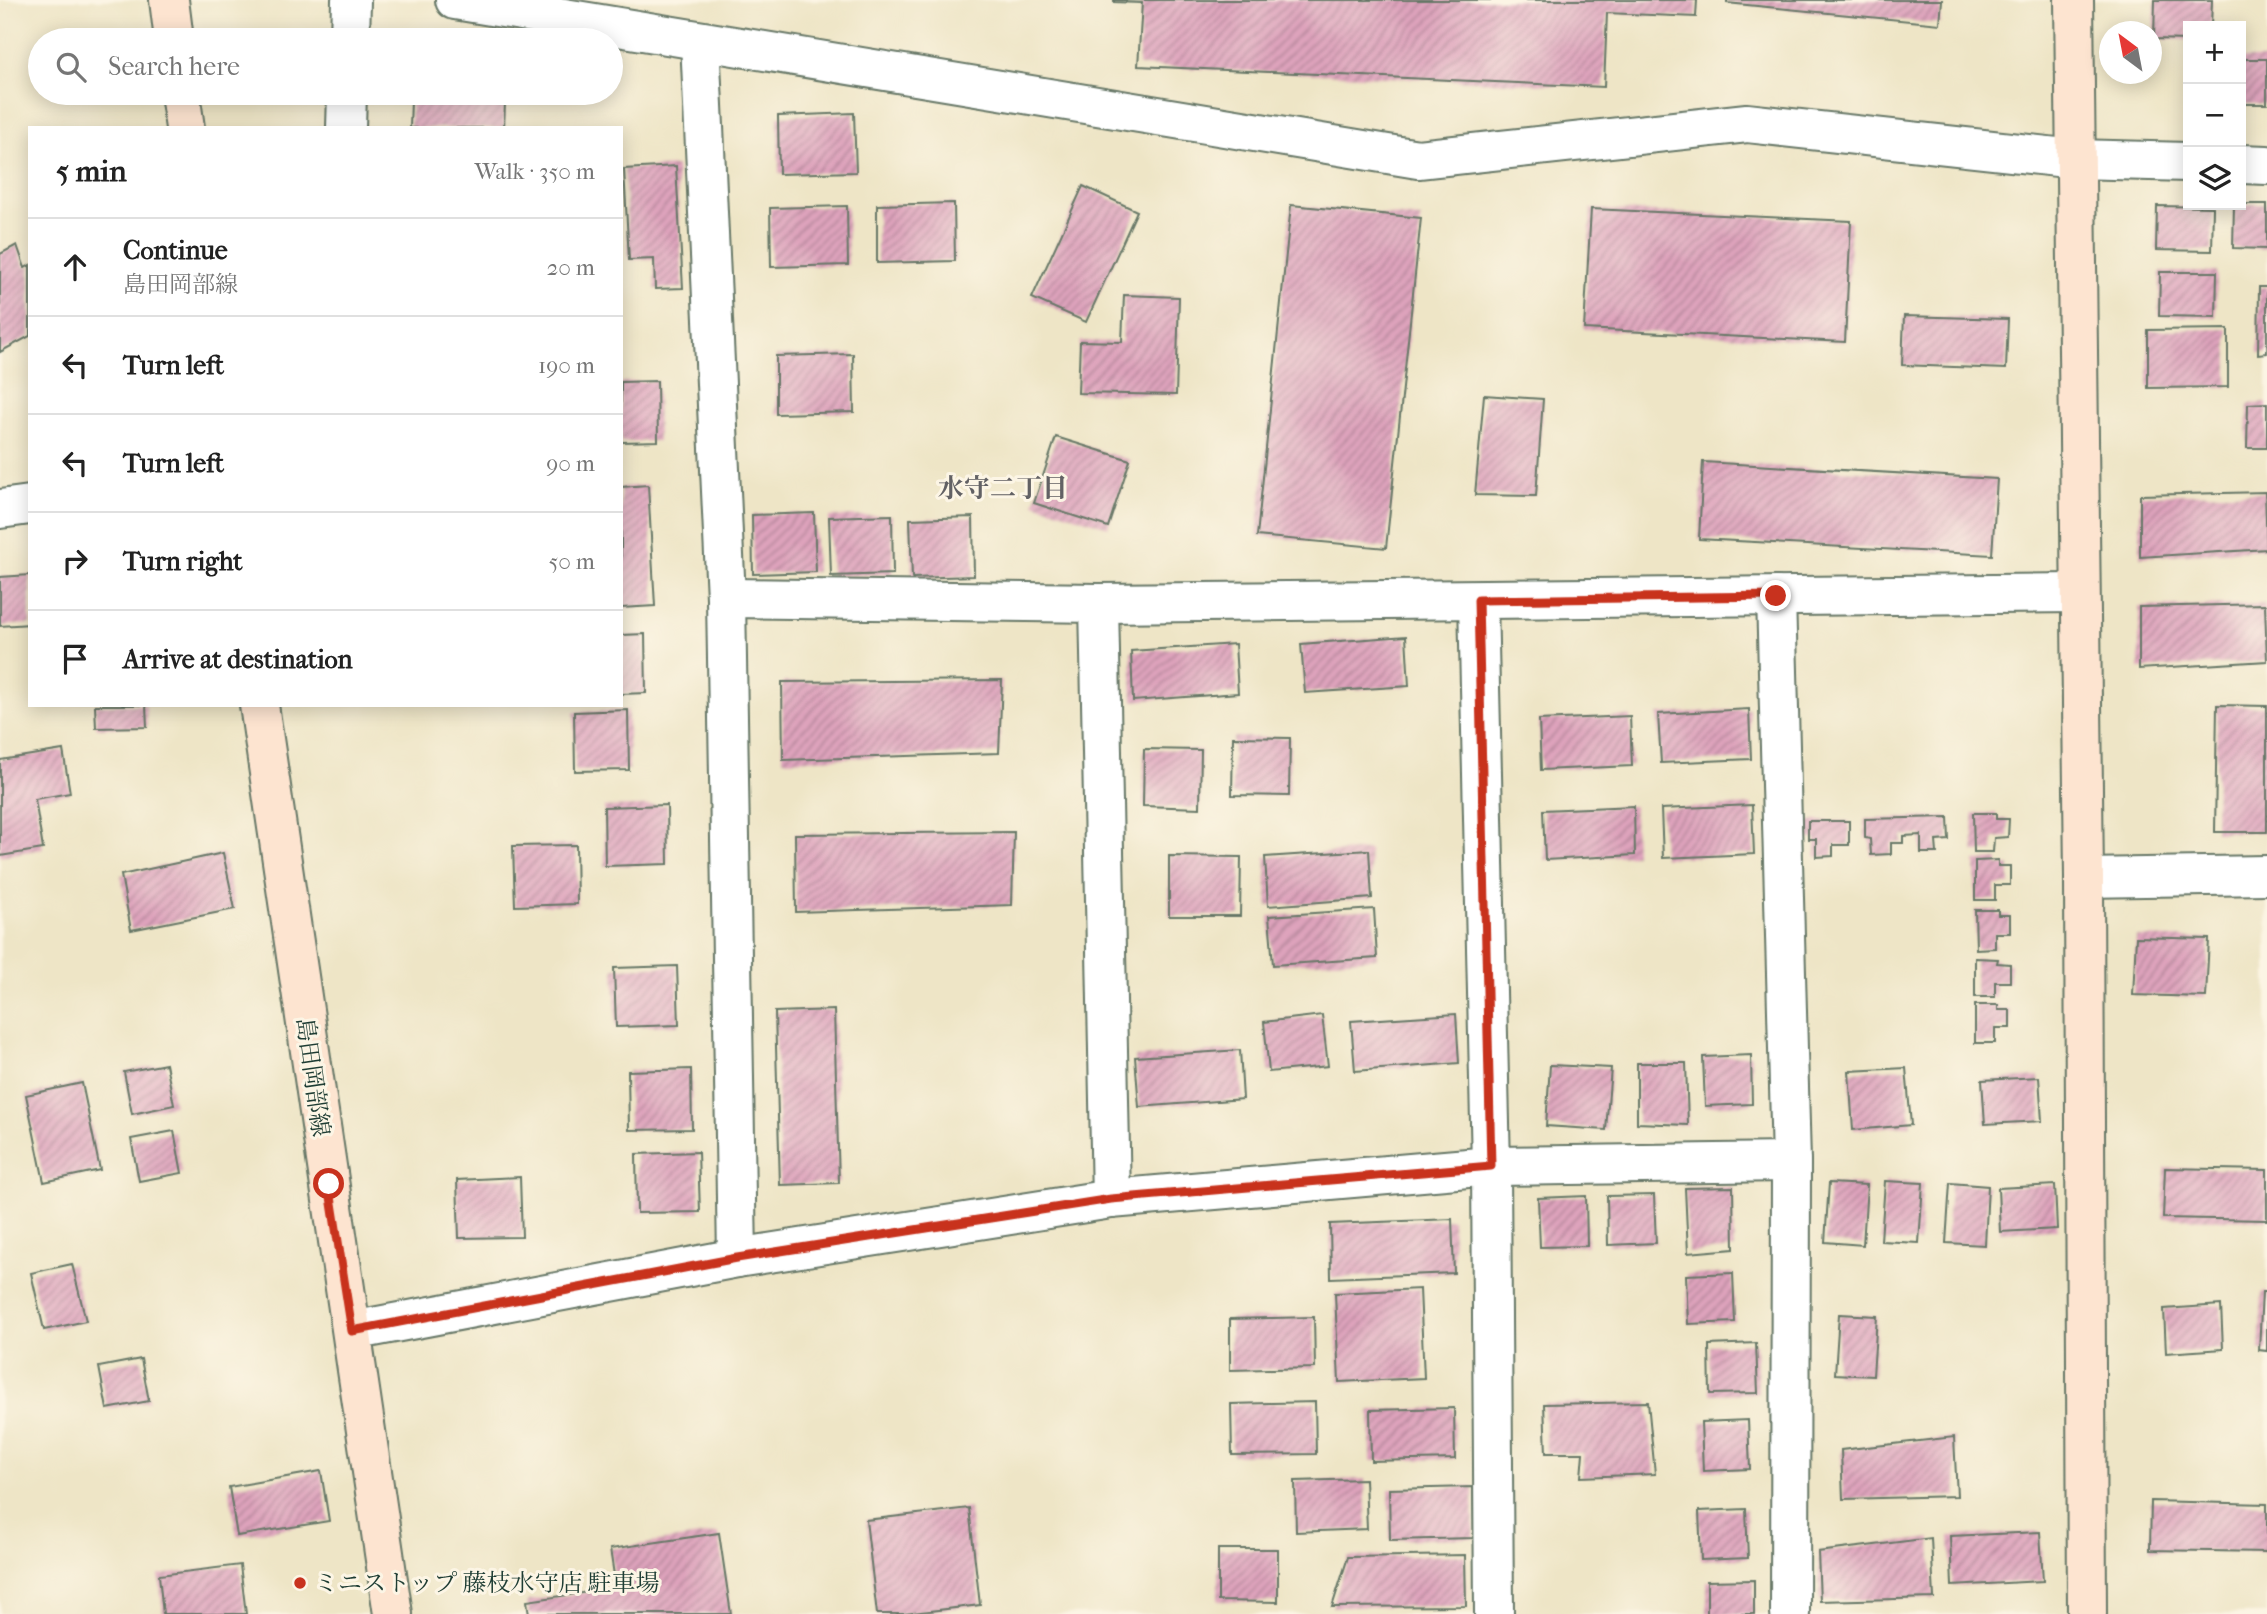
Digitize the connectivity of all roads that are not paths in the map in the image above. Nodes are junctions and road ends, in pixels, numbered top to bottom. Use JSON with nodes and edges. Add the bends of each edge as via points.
{"nodes":[{"id":1,"x":169,"y":0,"type":"edge"},
{"id":2,"x":351,"y":0,"type":"edge"},
{"id":3,"x":455,"y":0,"type":"edge"},
{"id":4,"x":2074,"y":0,"type":"edge"},
{"id":5,"x":172,"y":28,"type":"edge"},
{"id":6,"x":350,"y":28,"type":"edge"},
{"id":7,"x":622,"y":28,"type":"edge"},
{"id":8,"x":623,"y":28,"type":"edge"},
{"id":9,"x":700,"y":41,"type":"junction"},
{"id":10,"x":182,"y":105,"type":"edge"},
{"id":11,"x":347,"y":105,"type":"edge"},
{"id":12,"x":185,"y":126,"type":"edge"},
{"id":13,"x":346,"y":126,"type":"edge"},
{"id":14,"x":2075,"y":159,"type":"junction"},
{"id":15,"x":2183,"y":162,"type":"edge"},
{"id":16,"x":2246,"y":164,"type":"edge"},
{"id":17,"x":2267,"y":165,"type":"edge"},
{"id":18,"x":28,"y":505,"type":"edge"},
{"id":19,"x":0,"y":509,"type":"edge"},
{"id":20,"x":2080,"y":593,"type":"junction"},
{"id":21,"x":1776,"y":596,"type":"junction"},
{"id":22,"x":726,"y":598,"type":"junction"},
{"id":23,"x":1478,"y":600,"type":"junction"},
{"id":24,"x":1099,"y":603,"type":"junction"},
{"id":25,"x":260,"y":707,"type":"edge"},
{"id":26,"x":2267,"y":875,"type":"edge"},
{"id":27,"x":2084,"y":878,"type":"junction"},
{"id":28,"x":1791,"y":1162,"type":"junction"},
{"id":29,"x":1491,"y":1166,"type":"junction"},
{"id":30,"x":1111,"y":1199,"type":"junction"},
{"id":31,"x":737,"y":1258,"type":"junction"},
{"id":32,"x":352,"y":1331,"type":"junction"},
{"id":33,"x":393,"y":1614,"type":"edge"},
{"id":34,"x":1494,"y":1614,"type":"edge"},
{"id":35,"x":1790,"y":1614,"type":"edge"},
{"id":36,"x":2087,"y":1614,"type":"edge"}],
"edges":[{"from":1,"to":5,"type":"street"},
{"from":2,"to":6,"type":"street"},
{"from":3,"to":7,"type":"street"},
{"from":4,"to":14,"type":"street"},
{"from":8,"to":9,"type":"street"},
{"from":9,"to":14,"type":"street","via":[[1418,159],[1747,123]]},
{"from":9,"to":22,"type":"street"},
{"from":10,"to":12,"type":"street"},
{"from":11,"to":13,"type":"street"},
{"from":14,"to":15,"type":"street"},
{"from":14,"to":20,"type":"street"},
{"from":16,"to":17,"type":"street"},
{"from":18,"to":19,"type":"street"},
{"from":20,"to":21,"type":"street"},
{"from":20,"to":27,"type":"street"},
{"from":21,"to":23,"type":"street"},
{"from":21,"to":28,"type":"street"},
{"from":22,"to":24,"type":"street"},
{"from":22,"to":31,"type":"street"},
{"from":23,"to":24,"type":"street"},
{"from":23,"to":29,"type":"street"},
{"from":24,"to":30,"type":"street"},
{"from":25,"to":32,"type":"street","name":"島田岡部線"},
{"from":26,"to":27,"type":"street"},
{"from":27,"to":36,"type":"street"},
{"from":28,"to":29,"type":"street"},
{"from":28,"to":35,"type":"street"},
{"from":29,"to":30,"type":"street"},
{"from":29,"to":34,"type":"street"},
{"from":30,"to":31,"type":"street"},
{"from":31,"to":32,"type":"street"},
{"from":32,"to":33,"type":"street","name":"島田岡部線"}]}
